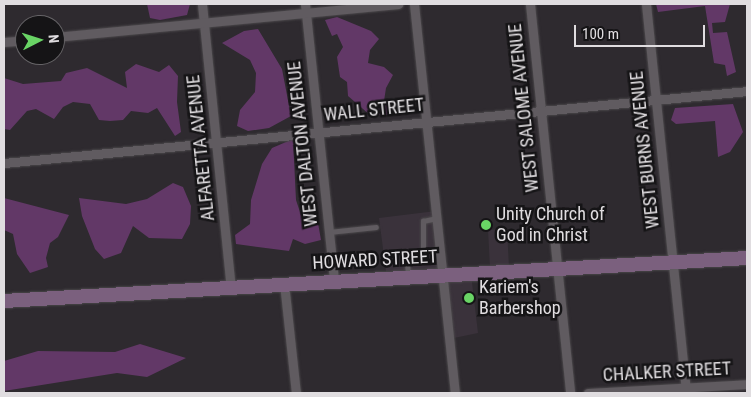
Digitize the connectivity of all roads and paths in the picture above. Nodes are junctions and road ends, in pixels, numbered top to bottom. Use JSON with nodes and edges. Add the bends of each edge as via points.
{"nodes":[{"id":1,"x":202,"y":4,"type":"edge"},
{"id":2,"x":398,"y":4,"type":"edge"},
{"id":3,"x":414,"y":4,"type":"edge"},
{"id":4,"x":530,"y":4,"type":"edge"},
{"id":5,"x":646,"y":4,"type":"edge"},
{"id":6,"x":305,"y":8,"type":"edge"},
{"id":7,"x":204,"y":23,"type":"junction"},
{"id":8,"x":65,"y":36,"type":"edge"},
{"id":9,"x":747,"y":91,"type":"edge"},
{"id":10,"x":656,"y":100,"type":"junction"},
{"id":11,"x":541,"y":110,"type":"junction"},
{"id":12,"x":427,"y":121,"type":"junction"},
{"id":13,"x":318,"y":132,"type":"junction"},
{"id":14,"x":217,"y":142,"type":"junction"},
{"id":15,"x":4,"y":163,"type":"edge"},
{"id":16,"x":436,"y":218,"type":"junction"},
{"id":17,"x":376,"y":227,"type":"dead end"},
{"id":18,"x":329,"y":232,"type":"junction"},
{"id":19,"x":747,"y":258,"type":"edge"},
{"id":20,"x":673,"y":263,"type":"junction"},
{"id":21,"x":556,"y":269,"type":"junction"},
{"id":22,"x":442,"y":276,"type":"junction"},
{"id":23,"x":408,"y":278,"type":"junction"},
{"id":24,"x":334,"y":280,"type":"junction"},
{"id":25,"x":284,"y":283,"type":"junction"},
{"id":26,"x":231,"y":288,"type":"junction"},
{"id":27,"x":4,"y":301,"type":"edge"},
{"id":28,"x":747,"y":384,"type":"edge"},
{"id":29,"x":686,"y":390,"type":"edge"},
{"id":30,"x":296,"y":393,"type":"edge"},
{"id":31,"x":455,"y":393,"type":"edge"},
{"id":32,"x":570,"y":393,"type":"edge"},
{"id":33,"x":588,"y":393,"type":"edge"}],
"edges":[{"from":1,"to":7,"type":"street","name":"ALFARETTA AVENUE"},
{"from":2,"to":6,"type":"street"},
{"from":3,"to":12,"type":"street"},
{"from":4,"to":11,"type":"street","name":"WEST SALOME AVENUE"},
{"from":5,"to":10,"type":"street","name":"WEST BURNS AVENUE"},
{"from":6,"to":7,"type":"street"},
{"from":6,"to":13,"type":"street","name":"WEST DALTON AVENUE"},
{"from":7,"to":8,"type":"street"},
{"from":7,"to":14,"type":"street","name":"ALFARETTA AVENUE"},
{"from":9,"to":10,"type":"street","name":"WALL STREET"},
{"from":10,"to":11,"type":"street","name":"WALL STREET"},
{"from":10,"to":20,"type":"street","name":"WEST BURNS AVENUE"},
{"from":11,"to":12,"type":"street","name":"WALL STREET"},
{"from":11,"to":21,"type":"street","name":"WEST SALOME AVENUE"},
{"from":12,"to":13,"type":"street","name":"WALL STREET"},
{"from":12,"to":16,"type":"street"},
{"from":13,"to":14,"type":"street","name":"WALL STREET"},
{"from":13,"to":18,"type":"street","name":"WEST DALTON AVENUE"},
{"from":14,"to":15,"type":"street","name":"WALL STREET"},
{"from":14,"to":26,"type":"street","name":"ALFARETTA AVENUE"},
{"from":16,"to":22,"type":"street"},
{"from":16,"to":23,"type":"lane","via":[[423,221],[423,255],[407,262]]},
{"from":17,"to":18,"type":"lane"},
{"from":18,"to":24,"type":"street","name":"WEST DALTON AVENUE"},
{"from":19,"to":20,"type":"main road","name":"HOWARD STREET"},
{"from":20,"to":21,"type":"main road","name":"HOWARD STREET"},
{"from":20,"to":29,"type":"street","name":"WEST BURNS AVENUE"},
{"from":21,"to":22,"type":"main road","name":"HOWARD STREET"},
{"from":21,"to":32,"type":"street","name":"WEST SALOME AVENUE"},
{"from":22,"to":23,"type":"main road","name":"HOWARD STREET"},
{"from":22,"to":31,"type":"street"},
{"from":23,"to":24,"type":"main road","name":"HOWARD STREET"},
{"from":24,"to":25,"type":"main road","name":"HOWARD STREET"},
{"from":25,"to":26,"type":"main road","name":"HOWARD STREET"},
{"from":25,"to":30,"type":"street"},
{"from":26,"to":27,"type":"main road","name":"HOWARD STREET"},
{"from":28,"to":29,"type":"street","name":"CHALKER STREET"},
{"from":29,"to":33,"type":"street","name":"CHALKER STREET"}]}
